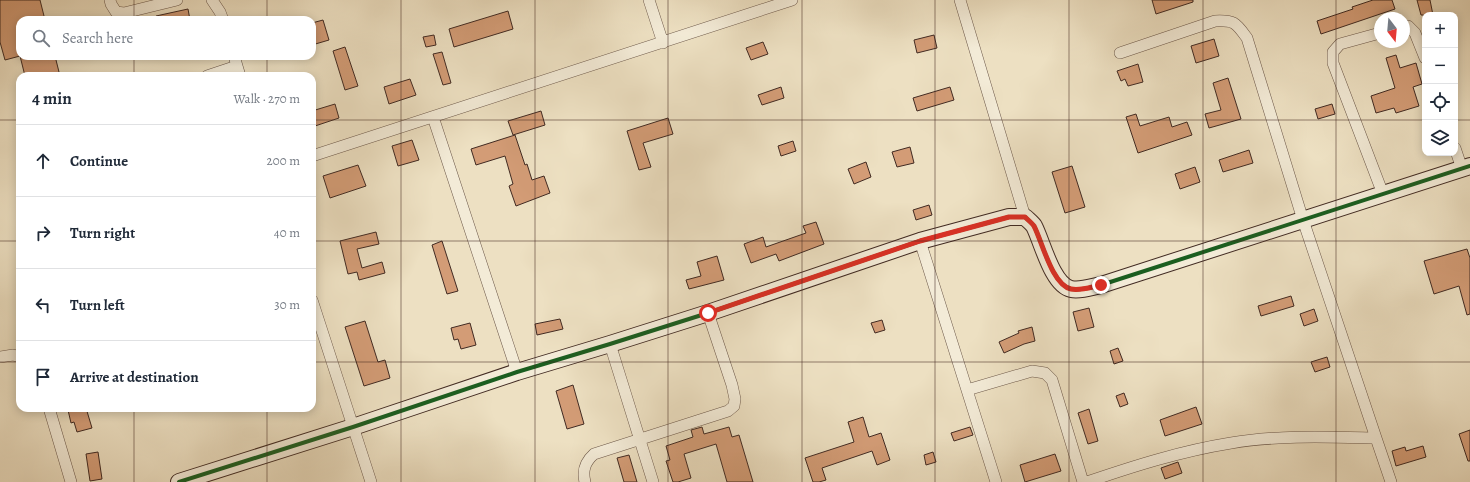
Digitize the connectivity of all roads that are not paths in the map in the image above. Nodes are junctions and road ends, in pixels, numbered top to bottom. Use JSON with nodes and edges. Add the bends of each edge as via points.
{"nodes":[{"id":1,"x":110,"y":0,"type":"edge"},
{"id":2,"x":177,"y":0,"type":"edge"},
{"id":3,"x":212,"y":0,"type":"edge"},
{"id":4,"x":649,"y":0,"type":"edge"},
{"id":5,"x":792,"y":0,"type":"edge"},
{"id":6,"x":960,"y":0,"type":"edge"},
{"id":7,"x":222,"y":16,"type":"edge"},
{"id":8,"x":1410,"y":28,"type":"edge"},
{"id":9,"x":1374,"y":36,"type":"edge"},
{"id":10,"x":662,"y":43,"type":"junction"},
{"id":11,"x":1422,"y":50,"type":"edge"},
{"id":12,"x":1120,"y":53,"type":"dead end"},
{"id":13,"x":237,"y":66,"type":"edge"},
{"id":14,"x":219,"y":72,"type":"edge"},
{"id":15,"x":433,"y":117,"type":"junction"},
{"id":16,"x":1458,"y":153,"type":"edge"},
{"id":17,"x":316,"y":155,"type":"edge"},
{"id":18,"x":1466,"y":167,"type":"edge"},
{"id":19,"x":1383,"y":194,"type":"junction"},
{"id":20,"x":1025,"y":217,"type":"junction"},
{"id":21,"x":1303,"y":220,"type":"junction"},
{"id":22,"x":920,"y":241,"type":"junction"},
{"id":23,"x":316,"y":312,"type":"edge"},
{"id":24,"x":708,"y":313,"type":"junction"},
{"id":25,"x":610,"y":344,"type":"junction"},
{"id":26,"x":16,"y":356,"type":"edge"},
{"id":27,"x":0,"y":357,"type":"edge"},
{"id":28,"x":517,"y":372,"type":"junction"},
{"id":29,"x":967,"y":390,"type":"junction"},
{"id":30,"x":50,"y":412,"type":"edge"},
{"id":31,"x":353,"y":427,"type":"junction"},
{"id":32,"x":1376,"y":438,"type":"junction"},
{"id":33,"x":640,"y":439,"type":"junction"},
{"id":34,"x":71,"y":482,"type":"edge"},
{"id":35,"x":179,"y":482,"type":"edge"},
{"id":36,"x":371,"y":482,"type":"edge"},
{"id":37,"x":585,"y":482,"type":"edge"},
{"id":38,"x":653,"y":482,"type":"edge"},
{"id":39,"x":996,"y":482,"type":"edge"},
{"id":40,"x":1083,"y":482,"type":"edge"},
{"id":41,"x":1087,"y":482,"type":"edge"},
{"id":42,"x":1391,"y":482,"type":"edge"}],
"edges":[{"from":1,"to":2,"type":"street","via":[[116,12],[124,13]]},
{"from":3,"to":7,"type":"street"},
{"from":4,"to":10,"type":"street"},
{"from":5,"to":10,"type":"street"},
{"from":6,"to":20,"type":"street"},
{"from":8,"to":11,"type":"street","via":[[1415,33]]},
{"from":9,"to":19,"type":"street","via":[[1340,44],[1333,52],[1333,63]]},
{"from":10,"to":15,"type":"street"},
{"from":12,"to":21,"type":"street","via":[[1215,21],[1229,20],[1238,26],[1247,38]]},
{"from":13,"to":14,"type":"street"},
{"from":15,"to":17,"type":"street"},
{"from":15,"to":28,"type":"street"},
{"from":16,"to":18,"type":"street"},
{"from":18,"to":19,"type":"street"},
{"from":19,"to":21,"type":"street"},
{"from":20,"to":21,"type":"street","via":[[1033,225],[1048,262],[1060,282],[1069,289],[1081,290]]},
{"from":20,"to":22,"type":"street","via":[[1009,217]]},
{"from":21,"to":32,"type":"street"},
{"from":22,"to":24,"type":"street"},
{"from":22,"to":29,"type":"street"},
{"from":23,"to":31,"type":"street"},
{"from":24,"to":25,"type":"street"},
{"from":24,"to":33,"type":"street","via":[[732,385],[734,406],[728,411]]},
{"from":25,"to":28,"type":"street"},
{"from":25,"to":33,"type":"street"},
{"from":26,"to":27,"type":"street"},
{"from":28,"to":31,"type":"street"},
{"from":29,"to":39,"type":"street"},
{"from":29,"to":40,"type":"street","via":[[1032,371],[1045,373],[1052,380]]},
{"from":30,"to":34,"type":"street"},
{"from":31,"to":35,"type":"street"},
{"from":31,"to":36,"type":"street"},
{"from":32,"to":41,"type":"street","via":[[1307,436],[1230,443],[1152,460]]},
{"from":32,"to":42,"type":"street"},
{"from":33,"to":37,"type":"street","via":[[594,454],[584,467]]},
{"from":33,"to":38,"type":"street"}]}
